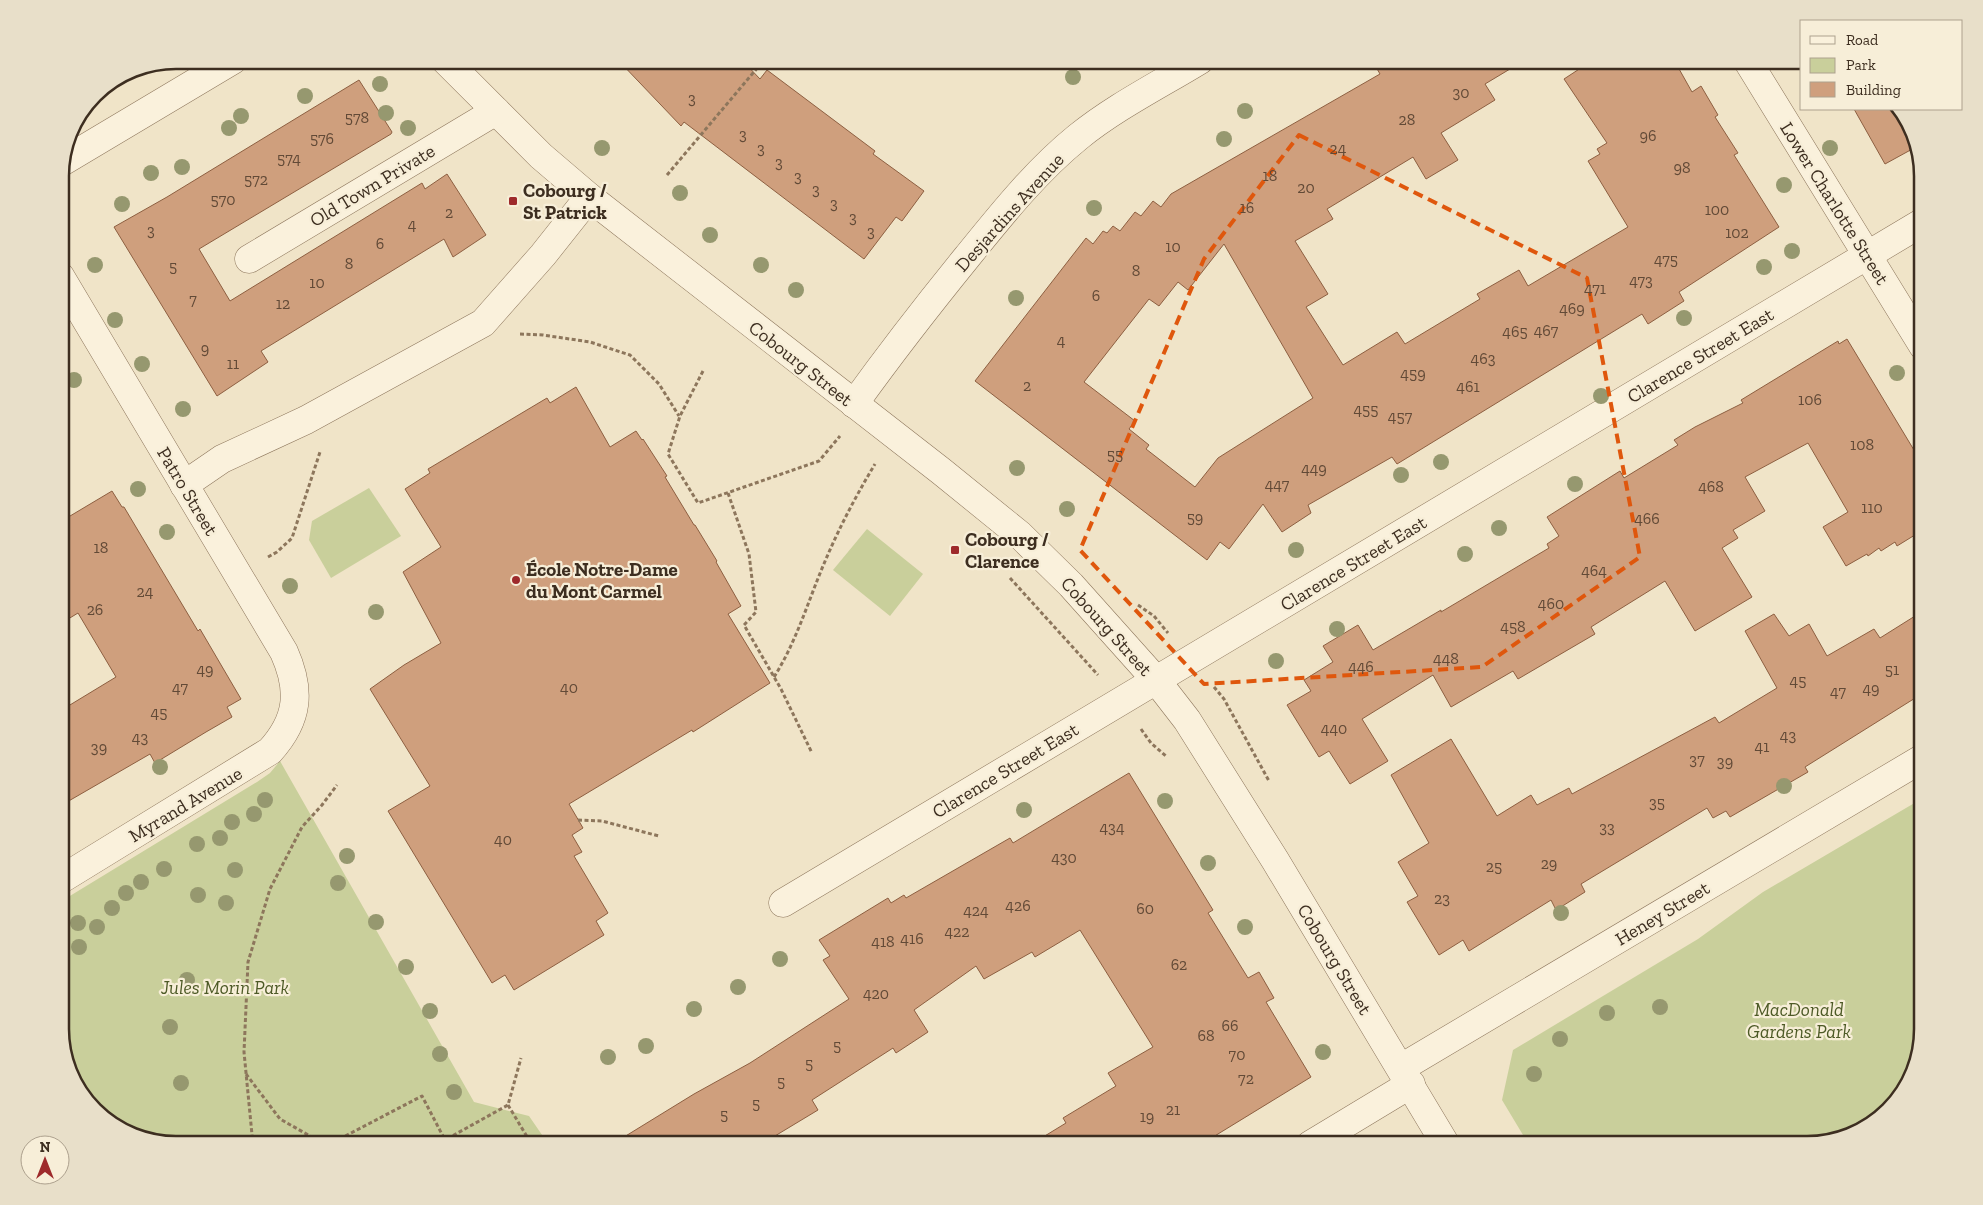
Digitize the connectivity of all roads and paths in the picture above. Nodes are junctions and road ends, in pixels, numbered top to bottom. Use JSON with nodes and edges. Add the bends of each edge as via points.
{"nodes":[{"id":1,"x":198,"y":69,"type":"edge"},
{"id":2,"x":454,"y":69,"type":"edge"},
{"id":3,"x":464,"y":69,"type":"edge"},
{"id":4,"x":756,"y":69,"type":"edge"},
{"id":5,"x":1185,"y":69,"type":"edge"},
{"id":6,"x":1753,"y":69,"type":"edge"},
{"id":7,"x":474,"y":89,"type":"junction"},
{"id":8,"x":496,"y":111,"type":"junction"},
{"id":9,"x":71,"y":156,"type":"edge"},
{"id":10,"x":667,"y":175,"type":"dead end"},
{"id":11,"x":589,"y":197,"type":"junction"},
{"id":12,"x":1914,"y":227,"type":"edge"},
{"id":13,"x":1867,"y":256,"type":"junction"},
{"id":14,"x":249,"y":259,"type":"dead end"},
{"id":15,"x":69,"y":291,"type":"edge"},
{"id":16,"x":483,"y":323,"type":"junction"},
{"id":17,"x":1914,"y":332,"type":"edge"},
{"id":18,"x":703,"y":371,"type":"dead end"},
{"id":19,"x":338,"y":402,"type":"junction"},
{"id":20,"x":857,"y":407,"type":"junction"},
{"id":21,"x":680,"y":416,"type":"junction"},
{"id":22,"x":894,"y":434,"type":"junction"},
{"id":23,"x":184,"y":485,"type":"junction"},
{"id":24,"x":728,"y":493,"type":"junction"},
{"id":25,"x":1006,"y":573,"type":"dead end"},
{"id":26,"x":238,"y":575,"type":"junction"},
{"id":27,"x":774,"y":678,"type":"junction"},
{"id":28,"x":1156,"y":680,"type":"junction"},
{"id":29,"x":1121,"y":701,"type":"junction"},
{"id":30,"x":293,"y":712,"type":"joint"},
{"id":31,"x":812,"y":753,"type":"dead end"},
{"id":32,"x":1172,"y":763,"type":"dead end"},
{"id":33,"x":1914,"y":764,"type":"edge"},
{"id":34,"x":337,"y":785,"type":"dead end"},
{"id":35,"x":578,"y":820,"type":"dead end"},
{"id":36,"x":659,"y":836,"type":"dead end"},
{"id":37,"x":69,"y":875,"type":"edge"},
{"id":38,"x":782,"y":903,"type":"dead end"},
{"id":39,"x":521,"y":1058,"type":"dead end"},
{"id":40,"x":246,"y":1074,"type":"junction"},
{"id":41,"x":1406,"y":1076,"type":"junction"},
{"id":42,"x":508,"y":1105,"type":"junction"},
{"id":43,"x":252,"y":1136,"type":"edge"},
{"id":44,"x":311,"y":1136,"type":"edge"},
{"id":45,"x":344,"y":1136,"type":"edge"},
{"id":46,"x":444,"y":1136,"type":"edge"},
{"id":47,"x":453,"y":1136,"type":"edge"},
{"id":48,"x":527,"y":1136,"type":"edge"},
{"id":49,"x":1323,"y":1136,"type":"edge"},
{"id":50,"x":1441,"y":1136,"type":"edge"}],
"edges":[{"from":1,"to":9,"type":"street"},
{"from":2,"to":7,"type":"street","name":"Cobourg Street"},
{"from":3,"to":7,"type":"street","name":"Cobourg Street"},
{"from":4,"to":10,"type":"path"},
{"from":5,"to":20,"type":"street","name":"Desjardins Avenue","via":[[1100,121],[1053,160],[999,217],[904,336]]},
{"from":6,"to":13,"type":"street","name":"Lower Charlotte Street"},
{"from":7,"to":8,"type":"street","name":"Cobourg Street"},
{"from":8,"to":11,"type":"street","name":"Cobourg Street"},
{"from":8,"to":14,"type":"street","name":"Old Town Private"},
{"from":11,"to":16,"type":"street"},
{"from":11,"to":20,"type":"street","name":"Cobourg Street"},
{"from":12,"to":13,"type":"street","name":"Clarence Street East"},
{"from":13,"to":17,"type":"street","name":"Lower Charlotte Street"},
{"from":13,"to":28,"type":"street","name":"Clarence Street East"},
{"from":15,"to":23,"type":"street","name":"Patro Street"},
{"from":16,"to":19,"type":"street"},
{"from":16,"to":21,"type":"path","via":[[506,333],[590,342],[630,355],[659,384]]},
{"from":18,"to":21,"type":"path"},
{"from":19,"to":23,"type":"street","via":[[222,459]]},
{"from":19,"to":26,"type":"path","via":[[292,538],[277,552]]},
{"from":20,"to":22,"type":"street","name":"Cobourg Street"},
{"from":20,"to":24,"type":"path","via":[[818,461]]},
{"from":21,"to":24,"type":"path","via":[[668,454],[698,503]]},
{"from":22,"to":27,"type":"path","via":[[858,491],[826,557],[787,657]]},
{"from":22,"to":28,"type":"street","name":"Cobourg Street","via":[[1020,535],[1071,585]]},
{"from":23,"to":26,"type":"street","name":"Patro Street"},
{"from":24,"to":27,"type":"path","via":[[749,554],[756,612],[744,625]]},
{"from":25,"to":29,"type":"path"},
{"from":26,"to":30,"type":"street","name":"Patro Street","via":[[290,666],[296,697]]},
{"from":27,"to":31,"type":"path"},
{"from":28,"to":29,"type":"street","name":"Clarence Street East"},
{"from":28,"to":41,"type":"street","name":"Cobourg Street","via":[[1188,720]]},
{"from":29,"to":32,"type":"path","via":[[1151,743]]},
{"from":29,"to":38,"type":"street","name":"Clarence Street East"},
{"from":30,"to":37,"type":"street","name":"Myrand Avenue","via":[[281,739],[264,756]]},
{"from":33,"to":41,"type":"street","name":"Heney Street"},
{"from":34,"to":40,"type":"path","via":[[302,827],[270,889],[248,962]]},
{"from":35,"to":36,"type":"path","via":[[602,821]]},
{"from":39,"to":42,"type":"path"},
{"from":40,"to":43,"type":"path"},
{"from":40,"to":44,"type":"path","via":[[280,1119]]},
{"from":41,"to":49,"type":"street","name":"Heney Street"},
{"from":41,"to":50,"type":"street","name":"Cobourg Street"},
{"from":42,"to":47,"type":"path"},
{"from":42,"to":48,"type":"path"},
{"from":45,"to":46,"type":"path","via":[[422,1096]]}]}
